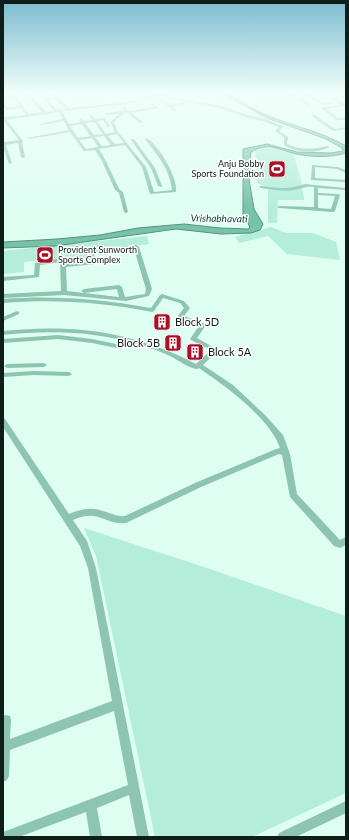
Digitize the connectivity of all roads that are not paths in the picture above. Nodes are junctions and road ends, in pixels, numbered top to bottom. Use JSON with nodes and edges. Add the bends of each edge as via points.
{"nodes":[{"id":1,"x":13,"y":132,"type":"edge"},
{"id":2,"x":64,"y":132,"type":"edge"},
{"id":3,"x":72,"y":132,"type":"edge"},
{"id":4,"x":90,"y":132,"type":"edge"},
{"id":5,"x":279,"y":132,"type":"edge"},
{"id":6,"x":117,"y":133,"type":"joint"},
{"id":7,"x":105,"y":134,"type":"junction"},
{"id":8,"x":93,"y":136,"type":"junction"},
{"id":9,"x":76,"y":137,"type":"junction"},
{"id":10,"x":29,"y":138,"type":"dead end"},
{"id":11,"x":147,"y":139,"type":"dead end"},
{"id":12,"x":133,"y":140,"type":"dead end"},
{"id":13,"x":20,"y":142,"type":"junction"},
{"id":14,"x":32,"y":142,"type":"dead end"},
{"id":15,"x":4,"y":143,"type":"edge"},
{"id":16,"x":126,"y":144,"type":"junction"},
{"id":17,"x":114,"y":146,"type":"junction"},
{"id":18,"x":328,"y":147,"type":"dead end"},
{"id":19,"x":99,"y":148,"type":"junction"},
{"id":20,"x":156,"y":151,"type":"junction"},
{"id":21,"x":144,"y":153,"type":"junction"},
{"id":22,"x":135,"y":154,"type":"junction"},
{"id":23,"x":23,"y":158,"type":"dead end"},
{"id":24,"x":10,"y":163,"type":"dead end"},
{"id":25,"x":346,"y":172,"type":"edge"},
{"id":26,"x":344,"y":181,"type":"edge"},
{"id":27,"x":314,"y":182,"type":"junction"},
{"id":28,"x":160,"y":186,"type":"dead end"},
{"id":29,"x":261,"y":187,"type":"dead end"},
{"id":30,"x":345,"y":188,"type":"edge"},
{"id":31,"x":317,"y":194,"type":"junction"},
{"id":32,"x":279,"y":207,"type":"dead end"},
{"id":33,"x":316,"y":208,"type":"junction"},
{"id":34,"x":126,"y":212,"type":"dead end"},
{"id":35,"x":63,"y":266,"type":"junction"},
{"id":36,"x":3,"y":279,"type":"edge"},
{"id":37,"x":64,"y":293,"type":"junction"},
{"id":38,"x":3,"y":296,"type":"edge"},
{"id":39,"x":122,"y":298,"type":"junction"},
{"id":40,"x":3,"y":301,"type":"edge"},
{"id":41,"x":18,"y":313,"type":"dead end"},
{"id":42,"x":3,"y":319,"type":"edge"},
{"id":43,"x":3,"y":333,"type":"edge"},
{"id":44,"x":3,"y":341,"type":"edge"},
{"id":45,"x":121,"y":347,"type":"dead end"},
{"id":46,"x":7,"y":366,"type":"dead end"},
{"id":47,"x":198,"y":366,"type":"junction"},
{"id":48,"x":48,"y":373,"type":"junction"},
{"id":49,"x":69,"y":374,"type":"dead end"},
{"id":50,"x":3,"y":375,"type":"edge"},
{"id":51,"x":4,"y":423,"type":"edge"},
{"id":52,"x":284,"y":452,"type":"junction"},
{"id":53,"x":67,"y":519,"type":"junction"},
{"id":54,"x":346,"y":541,"type":"edge"},
{"id":55,"x":118,"y":704,"type":"junction"},
{"id":56,"x":6,"y":720,"type":"dead end"},
{"id":57,"x":4,"y":746,"type":"edge"},
{"id":58,"x":3,"y":776,"type":"edge"},
{"id":59,"x":134,"y":788,"type":"junction"},
{"id":60,"x":90,"y":804,"type":"junction"},
{"id":61,"x":346,"y":807,"type":"edge"},
{"id":62,"x":4,"y":837,"type":"edge"},
{"id":63,"x":96,"y":837,"type":"edge"},
{"id":64,"x":143,"y":837,"type":"edge"},
{"id":65,"x":283,"y":837,"type":"edge"}],
"edges":[{"from":1,"to":13,"type":"street"},
{"from":2,"to":10,"type":"street"},
{"from":3,"to":9,"type":"street"},
{"from":4,"to":8,"type":"street"},
{"from":5,"to":18,"type":"street","via":[[286,137],[285,144],[293,149],[311,151]]},
{"from":6,"to":7,"type":"street"},
{"from":6,"to":16,"type":"street"},
{"from":7,"to":8,"type":"street"},
{"from":7,"to":17,"type":"street"},
{"from":8,"to":9,"type":"street"},
{"from":8,"to":19,"type":"street"},
{"from":9,"to":14,"type":"street"},
{"from":9,"to":19,"type":"street","via":[[85,150]]},
{"from":11,"to":20,"type":"street"},
{"from":12,"to":21,"type":"street"},
{"from":13,"to":15,"type":"street"},
{"from":13,"to":23,"type":"street"},
{"from":15,"to":24,"type":"street"},
{"from":16,"to":17,"type":"street"},
{"from":16,"to":22,"type":"street"},
{"from":17,"to":19,"type":"street"},
{"from":19,"to":34,"type":"street","via":[[117,190],[121,192]]},
{"from":20,"to":21,"type":"street"},
{"from":20,"to":22,"type":"street","via":[[173,177],[174,191],[152,193],[144,167]]},
{"from":21,"to":22,"type":"street"},
{"from":21,"to":28,"type":"street","via":[[154,169]]},
{"from":25,"to":27,"type":"street","via":[[338,168],[313,166]]},
{"from":26,"to":27,"type":"street"},
{"from":26,"to":30,"type":"street"},
{"from":27,"to":29,"type":"street","via":[[295,189]]},
{"from":27,"to":30,"type":"street"},
{"from":27,"to":31,"type":"street"},
{"from":31,"to":33,"type":"street"},
{"from":31,"to":33,"type":"street","via":[[338,195],[333,211]]},
{"from":32,"to":33,"type":"street"},
{"from":35,"to":36,"type":"street","via":[[62,260],[37,264],[37,276]]},
{"from":35,"to":37,"type":"street"},
{"from":35,"to":39,"type":"street","via":[[93,263],[91,252],[136,247],[149,289],[146,295],[137,298]]},
{"from":37,"to":38,"type":"street"},
{"from":37,"to":39,"type":"street"},
{"from":37,"to":39,"type":"street","via":[[119,287]]},
{"from":40,"to":47,"type":"street","via":[[84,300],[152,310],[162,296],[182,302],[187,308],[180,317],[203,325],[193,339],[215,350]]},
{"from":41,"to":42,"type":"street"},
{"from":43,"to":47,"type":"street","via":[[74,330],[108,334],[153,346]]},
{"from":44,"to":45,"type":"street","via":[[58,337]]},
{"from":46,"to":48,"type":"street","via":[[45,361],[44,367],[50,369]]},
{"from":47,"to":52,"type":"street","via":[[231,387],[263,418],[280,437]]},
{"from":48,"to":49,"type":"street"},
{"from":48,"to":50,"type":"street"},
{"from":51,"to":53,"type":"street"},
{"from":52,"to":53,"type":"street","via":[[279,450],[120,521],[88,512]]},
{"from":52,"to":54,"type":"street","via":[[293,495],[337,543]]},
{"from":53,"to":55,"type":"street","via":[[84,544],[92,568]]},
{"from":55,"to":57,"type":"street"},
{"from":55,"to":59,"type":"street"},
{"from":56,"to":57,"type":"street"},
{"from":57,"to":58,"type":"street"},
{"from":59,"to":60,"type":"street"},
{"from":59,"to":64,"type":"street"},
{"from":60,"to":62,"type":"street"},
{"from":60,"to":63,"type":"street"},
{"from":61,"to":65,"type":"street"}]}
